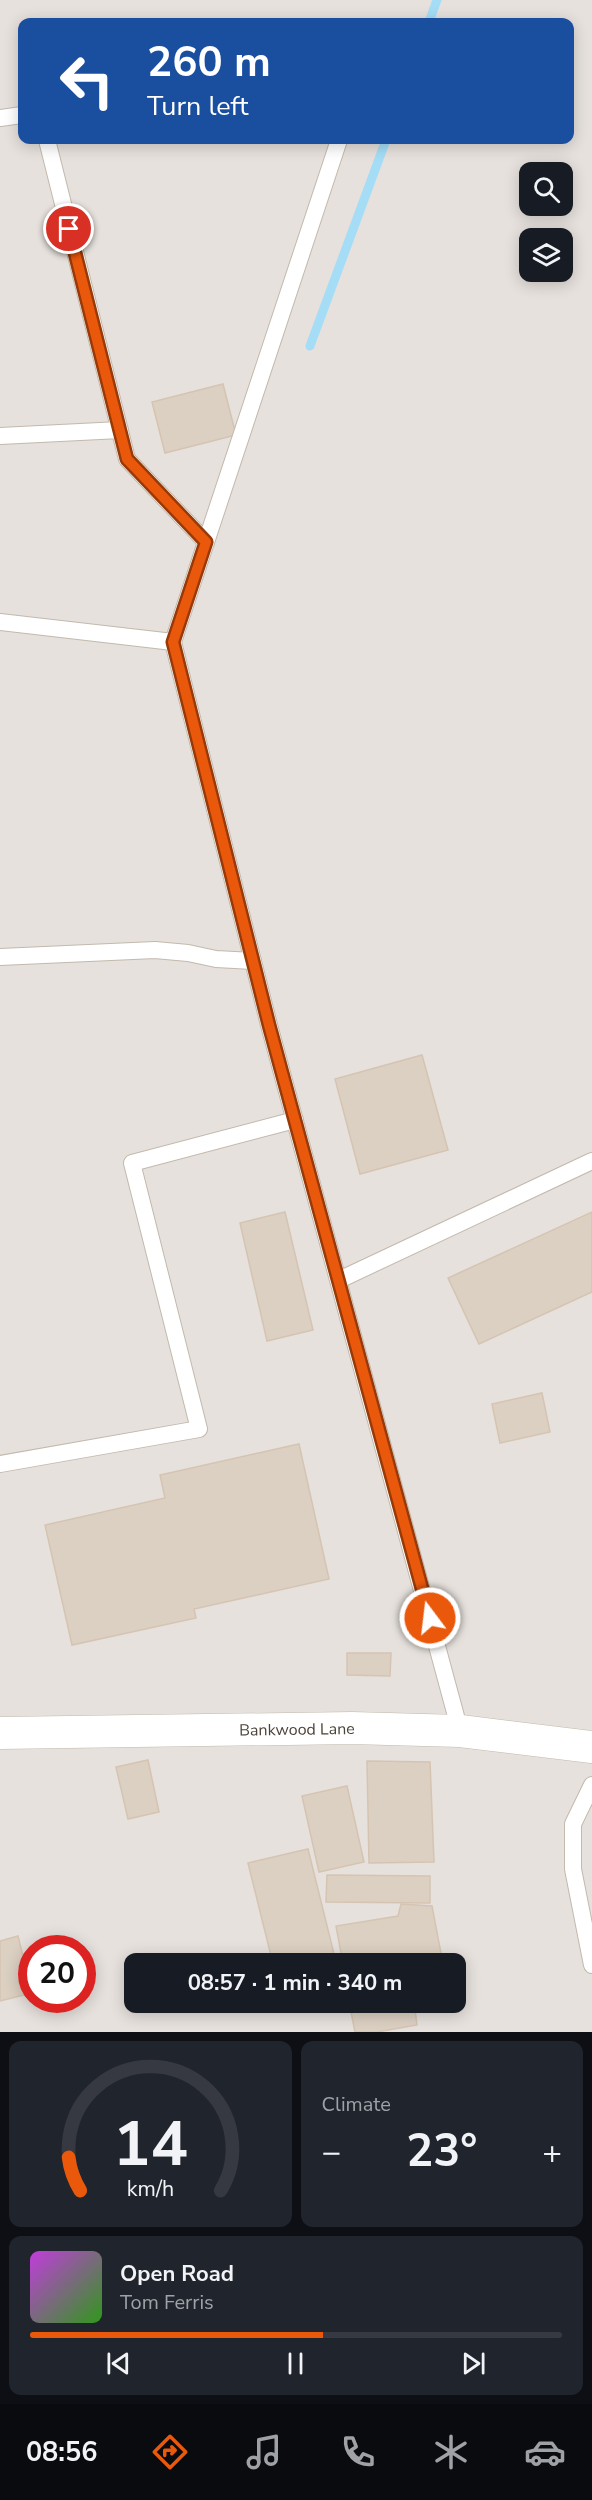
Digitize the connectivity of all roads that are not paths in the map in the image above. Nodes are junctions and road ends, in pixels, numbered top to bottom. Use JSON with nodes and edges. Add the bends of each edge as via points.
{"nodes":[{"id":1,"x":18,"y":116,"type":"edge"},
{"id":2,"x":0,"y":118,"type":"edge"},
{"id":3,"x":48,"y":144,"type":"edge"},
{"id":4,"x":338,"y":144,"type":"edge"},
{"id":5,"x":120,"y":430,"type":"junction"},
{"id":6,"x":0,"y":436,"type":"edge"},
{"id":7,"x":206,"y":542,"type":"junction"},
{"id":8,"x":0,"y":622,"type":"edge"},
{"id":9,"x":173,"y":642,"type":"junction"},
{"id":10,"x":0,"y":957,"type":"edge"},
{"id":11,"x":253,"y":961,"type":"junction"},
{"id":12,"x":294,"y":1120,"type":"junction"},
{"id":13,"x":592,"y":1161,"type":"edge"},
{"id":14,"x":339,"y":1280,"type":"junction"},
{"id":15,"x":0,"y":1464,"type":"edge"},
{"id":16,"x":460,"y":1731,"type":"junction"},
{"id":17,"x":0,"y":1732,"type":"edge"},
{"id":18,"x":592,"y":1747,"type":"edge"},
{"id":19,"x":592,"y":1785,"type":"edge"},
{"id":20,"x":592,"y":1965,"type":"edge"}],
"edges":[{"from":1,"to":2,"type":"lane"},
{"from":3,"to":5,"type":"lane"},
{"from":4,"to":7,"type":"lane"},
{"from":5,"to":6,"type":"lane"},
{"from":5,"to":7,"type":"lane","via":[[127,459]]},
{"from":7,"to":9,"type":"lane"},
{"from":8,"to":9,"type":"lane"},
{"from":9,"to":11,"type":"lane"},
{"from":10,"to":11,"type":"lane","via":[[155,950]]},
{"from":11,"to":12,"type":"lane"},
{"from":12,"to":14,"type":"lane"},
{"from":12,"to":15,"type":"lane","via":[[132,1163],[199,1429]]},
{"from":13,"to":14,"type":"lane"},
{"from":14,"to":16,"type":"lane"},
{"from":16,"to":17,"type":"street","name":"Bankwood Lane","via":[[352,1728]]},
{"from":16,"to":18,"type":"street","name":"Bankwood Lane"},
{"from":19,"to":20,"type":"lane","via":[[573,1824],[573,1869]]}]}
